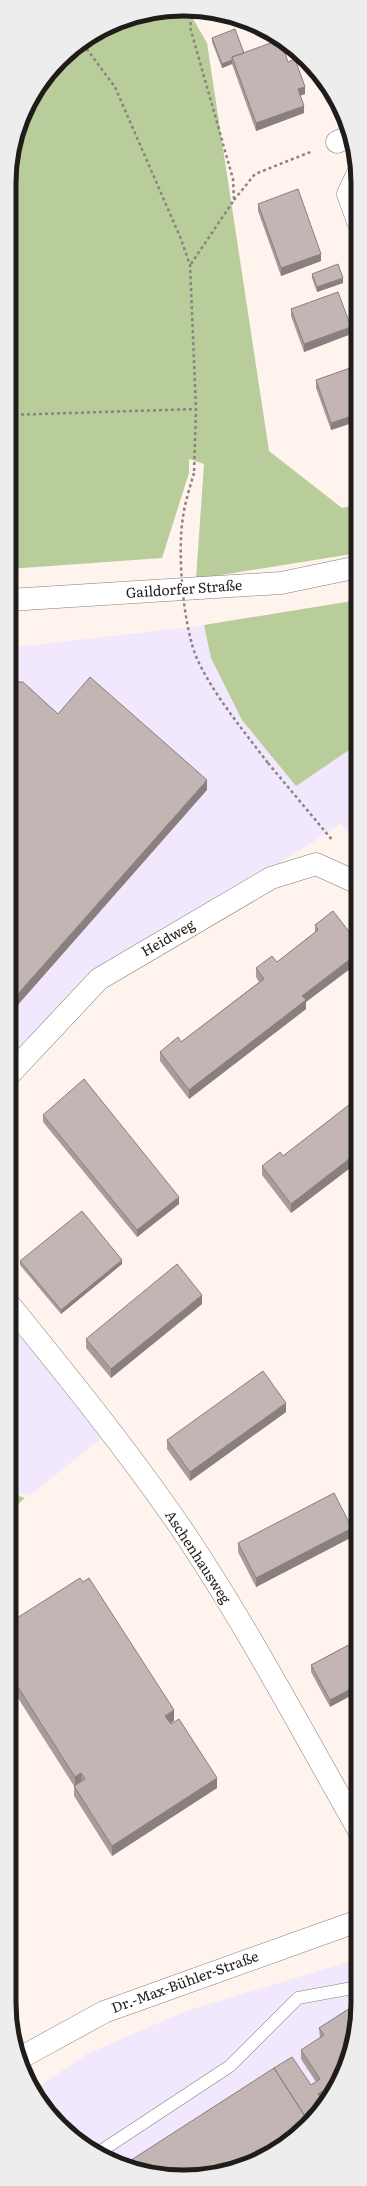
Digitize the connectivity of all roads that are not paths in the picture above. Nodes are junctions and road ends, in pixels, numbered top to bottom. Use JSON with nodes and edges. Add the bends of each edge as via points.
{"nodes":[{"id":1,"x":351,"y":188,"type":"edge"},
{"id":2,"x":351,"y":202,"type":"edge"},
{"id":3,"x":351,"y":568,"type":"edge"},
{"id":4,"x":16,"y":600,"type":"edge"},
{"id":5,"x":351,"y":880,"type":"edge"},
{"id":6,"x":16,"y":1068,"type":"edge"},
{"id":7,"x":16,"y":1313,"type":"edge"},
{"id":8,"x":351,"y":1817,"type":"edge"},
{"id":9,"x":351,"y":1924,"type":"edge"},
{"id":10,"x":351,"y":1988,"type":"edge"},
{"id":11,"x":25,"y":2055,"type":"edge"},
{"id":12,"x":103,"y":2150,"type":"edge"}],
"edges":[{"from":1,"to":2,"type":"street","via":[[348,194]]},
{"from":3,"to":4,"type":"street","name":"Gaildorfer Straße","via":[[281,583]]},
{"from":5,"to":6,"type":"street","name":"Heidweg","via":[[316,864],[272,878],[99,979]]},
{"from":7,"to":8,"type":"street","name":"Aschenhausweg","via":[[86,1398],[183,1531],[267,1668]]},
{"from":9,"to":11,"type":"street","name":"Dr.-Max-Bühler-Straße","via":[[104,2012]]},
{"from":10,"to":12,"type":"lane","via":[[298,1998],[230,2066]]}]}
